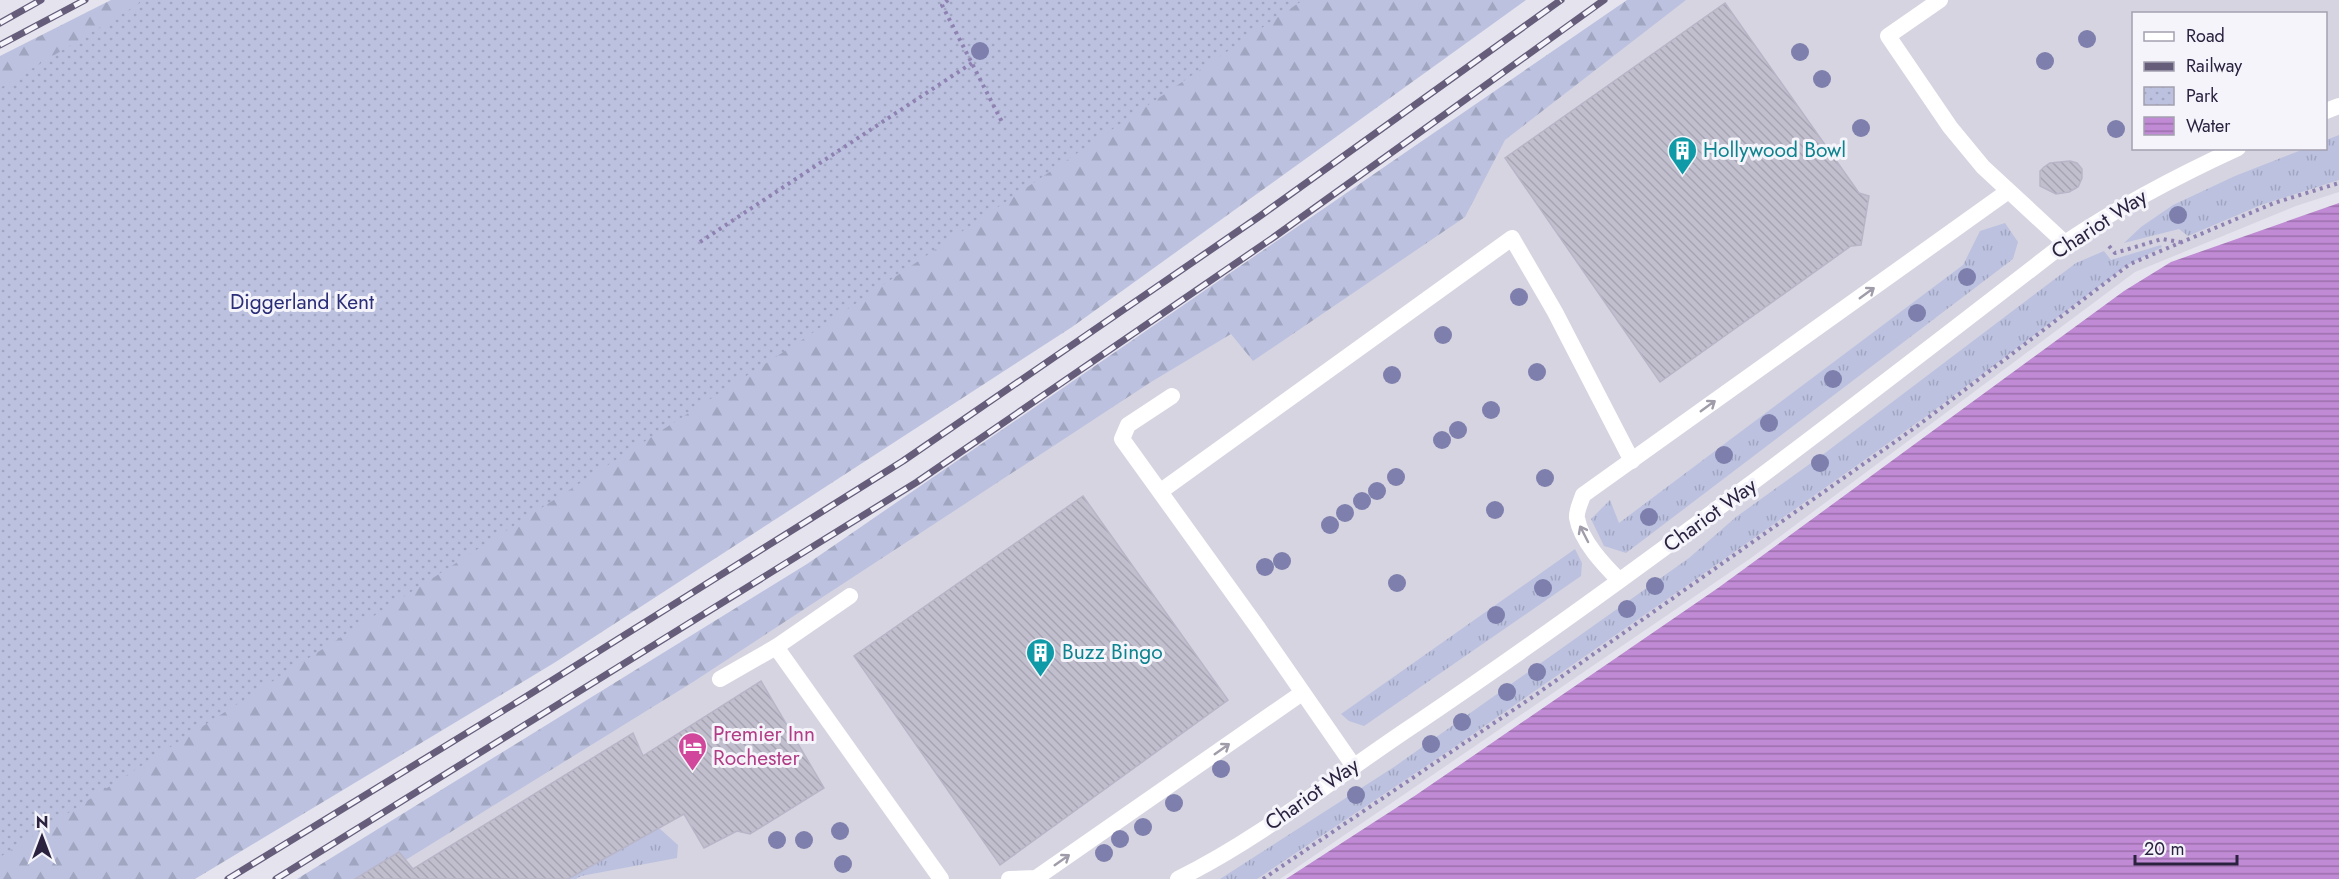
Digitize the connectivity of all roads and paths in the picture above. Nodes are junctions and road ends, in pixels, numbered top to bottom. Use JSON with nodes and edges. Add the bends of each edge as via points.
{"nodes":[{"id":1,"x":948,"y":0,"type":"edge"},
{"id":2,"x":1940,"y":0,"type":"edge"},
{"id":3,"x":972,"y":63,"type":"junction"},
{"id":4,"x":1002,"y":122,"type":"dead end"},
{"id":5,"x":2234,"y":150,"type":"edge"},
{"id":6,"x":2339,"y":183,"type":"edge"},
{"id":7,"x":2007,"y":192,"type":"junction"},
{"id":8,"x":700,"y":242,"type":"dead end"},
{"id":9,"x":2181,"y":242,"type":"junction"},
{"id":10,"x":2065,"y":243,"type":"junction"},
{"id":11,"x":2121,"y":251,"type":"dead end"},
{"id":12,"x":1172,"y":396,"type":"dead end"},
{"id":13,"x":1632,"y":461,"type":"junction"},
{"id":14,"x":1161,"y":491,"type":"junction"},
{"id":15,"x":1619,"y":580,"type":"junction"},
{"id":16,"x":850,"y":596,"type":"dead end"},
{"id":17,"x":776,"y":647,"type":"junction"},
{"id":18,"x":720,"y":679,"type":"dead end"},
{"id":19,"x":1302,"y":693,"type":"junction"},
{"id":20,"x":1353,"y":765,"type":"junction"},
{"id":21,"x":941,"y":879,"type":"edge"},
{"id":22,"x":1009,"y":879,"type":"edge"},
{"id":23,"x":1178,"y":879,"type":"edge"},
{"id":24,"x":1263,"y":879,"type":"edge"}],
"edges":[{"from":1,"to":3,"type":"path","via":[[942,5]]},
{"from":2,"to":7,"type":"street","via":[[1888,36],[1950,127]]},
{"from":3,"to":4,"type":"path"},
{"from":3,"to":8,"type":"path"},
{"from":5,"to":10,"type":"street","name":"Chariot Way","via":[[2118,208]]},
{"from":6,"to":9,"type":"path","via":[[2274,203]]},
{"from":7,"to":10,"type":"street"},
{"from":13,"to":7,"type":"street","one_way":true},
{"from":9,"to":11,"type":"path","via":[[2162,239]]},
{"from":9,"to":24,"type":"path","via":[[2130,264],[1916,427],[1534,696]]},
{"from":10,"to":15,"type":"street","name":"Chariot Way","via":[[1816,435]]},
{"from":12,"to":14,"type":"street","via":[[1128,425],[1122,439]]},
{"from":13,"to":14,"type":"street","via":[[1512,238]]},
{"from":15,"to":13,"type":"street","one_way":true,"via":[[1599,560],[1576,516],[1583,495]]},
{"from":14,"to":19,"type":"street"},
{"from":15,"to":20,"type":"street","name":"Chariot Way"},
{"from":16,"to":17,"type":"street"},
{"from":17,"to":18,"type":"street"},
{"from":17,"to":21,"type":"street"},
{"from":19,"to":20,"type":"street"},
{"from":22,"to":19,"type":"street","one_way":true,"via":[[1036,878]]},
{"from":20,"to":23,"type":"street","name":"Chariot Way","via":[[1270,824]]}]}
